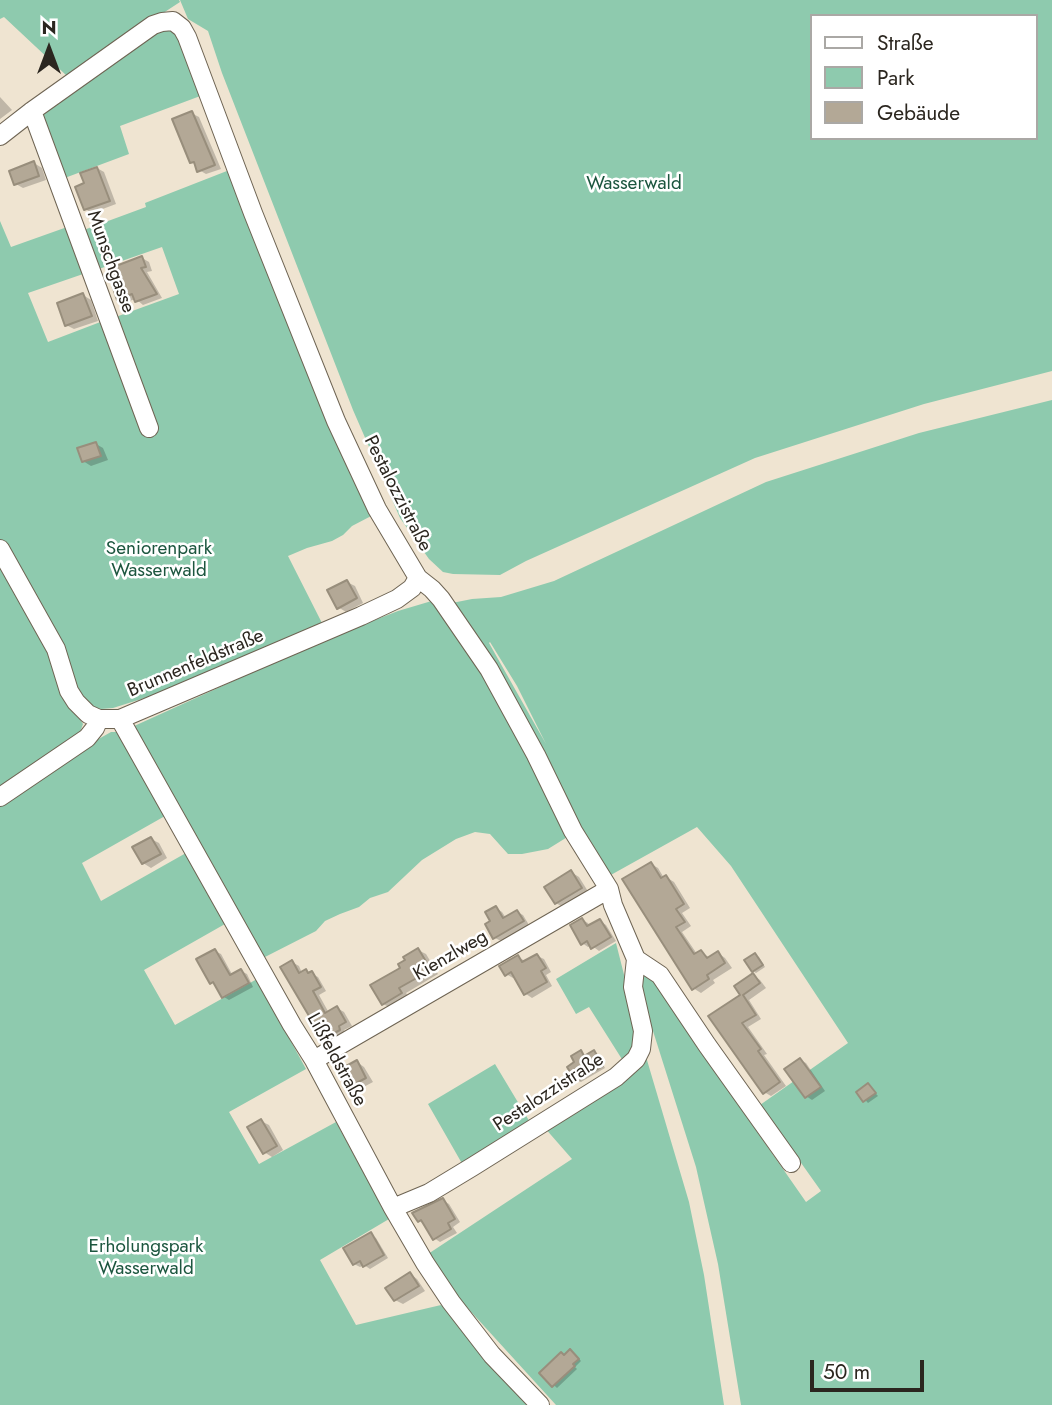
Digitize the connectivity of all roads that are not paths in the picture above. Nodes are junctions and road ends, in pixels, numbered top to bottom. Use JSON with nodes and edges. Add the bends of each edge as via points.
{"nodes":[{"id":1,"x":32,"y":110,"type":"junction"},
{"id":2,"x":0,"y":136,"type":"edge"},
{"id":3,"x":149,"y":428,"type":"dead end"},
{"id":4,"x":0,"y":549,"type":"edge"},
{"id":5,"x":418,"y":578,"type":"junction"},
{"id":6,"x":99,"y":719,"type":"junction"},
{"id":7,"x":120,"y":719,"type":"junction"},
{"id":8,"x":0,"y":797,"type":"edge"},
{"id":9,"x":609,"y":889,"type":"junction"},
{"id":10,"x":636,"y":959,"type":"junction"},
{"id":11,"x":314,"y":1060,"type":"junction"},
{"id":12,"x":791,"y":1163,"type":"dead end"},
{"id":13,"x":393,"y":1208,"type":"junction"},
{"id":14,"x":540,"y":1405,"type":"edge"}],
"edges":[{"from":1,"to":2,"type":"street"},
{"from":1,"to":3,"type":"street","name":"Munschgasse"},
{"from":1,"to":5,"type":"street","name":"Pestalozzistraße","via":[[153,25],[173,21],[182,28],[336,421],[377,509]]},
{"from":4,"to":6,"type":"street","via":[[56,649],[69,691],[88,714]]},
{"from":5,"to":7,"type":"street","name":"Brunnenfeldstraße","via":[[397,599],[373,611]]},
{"from":5,"to":9,"type":"street","name":"Pestalozzistraße","via":[[442,599],[489,669],[573,831]]},
{"from":6,"to":7,"type":"street","name":"Brunnenfeldstraße"},
{"from":6,"to":8,"type":"street","via":[[87,738]]},
{"from":7,"to":11,"type":"street","name":"Lißfeldstraße"},
{"from":9,"to":10,"type":"street","name":"Pestalozzistraße"},
{"from":9,"to":11,"type":"street","name":"Kienzlweg"},
{"from":10,"to":12,"type":"street","name":"Pestalozzistraße","via":[[660,975]]},
{"from":10,"to":13,"type":"street","name":"Pestalozzistraße","via":[[633,988],[643,1031],[636,1059],[616,1077],[472,1167]]},
{"from":11,"to":13,"type":"street","name":"Lißfeldstraße"},
{"from":13,"to":14,"type":"street","name":"Lißfeldstraße","via":[[451,1302],[492,1355]]}]}
